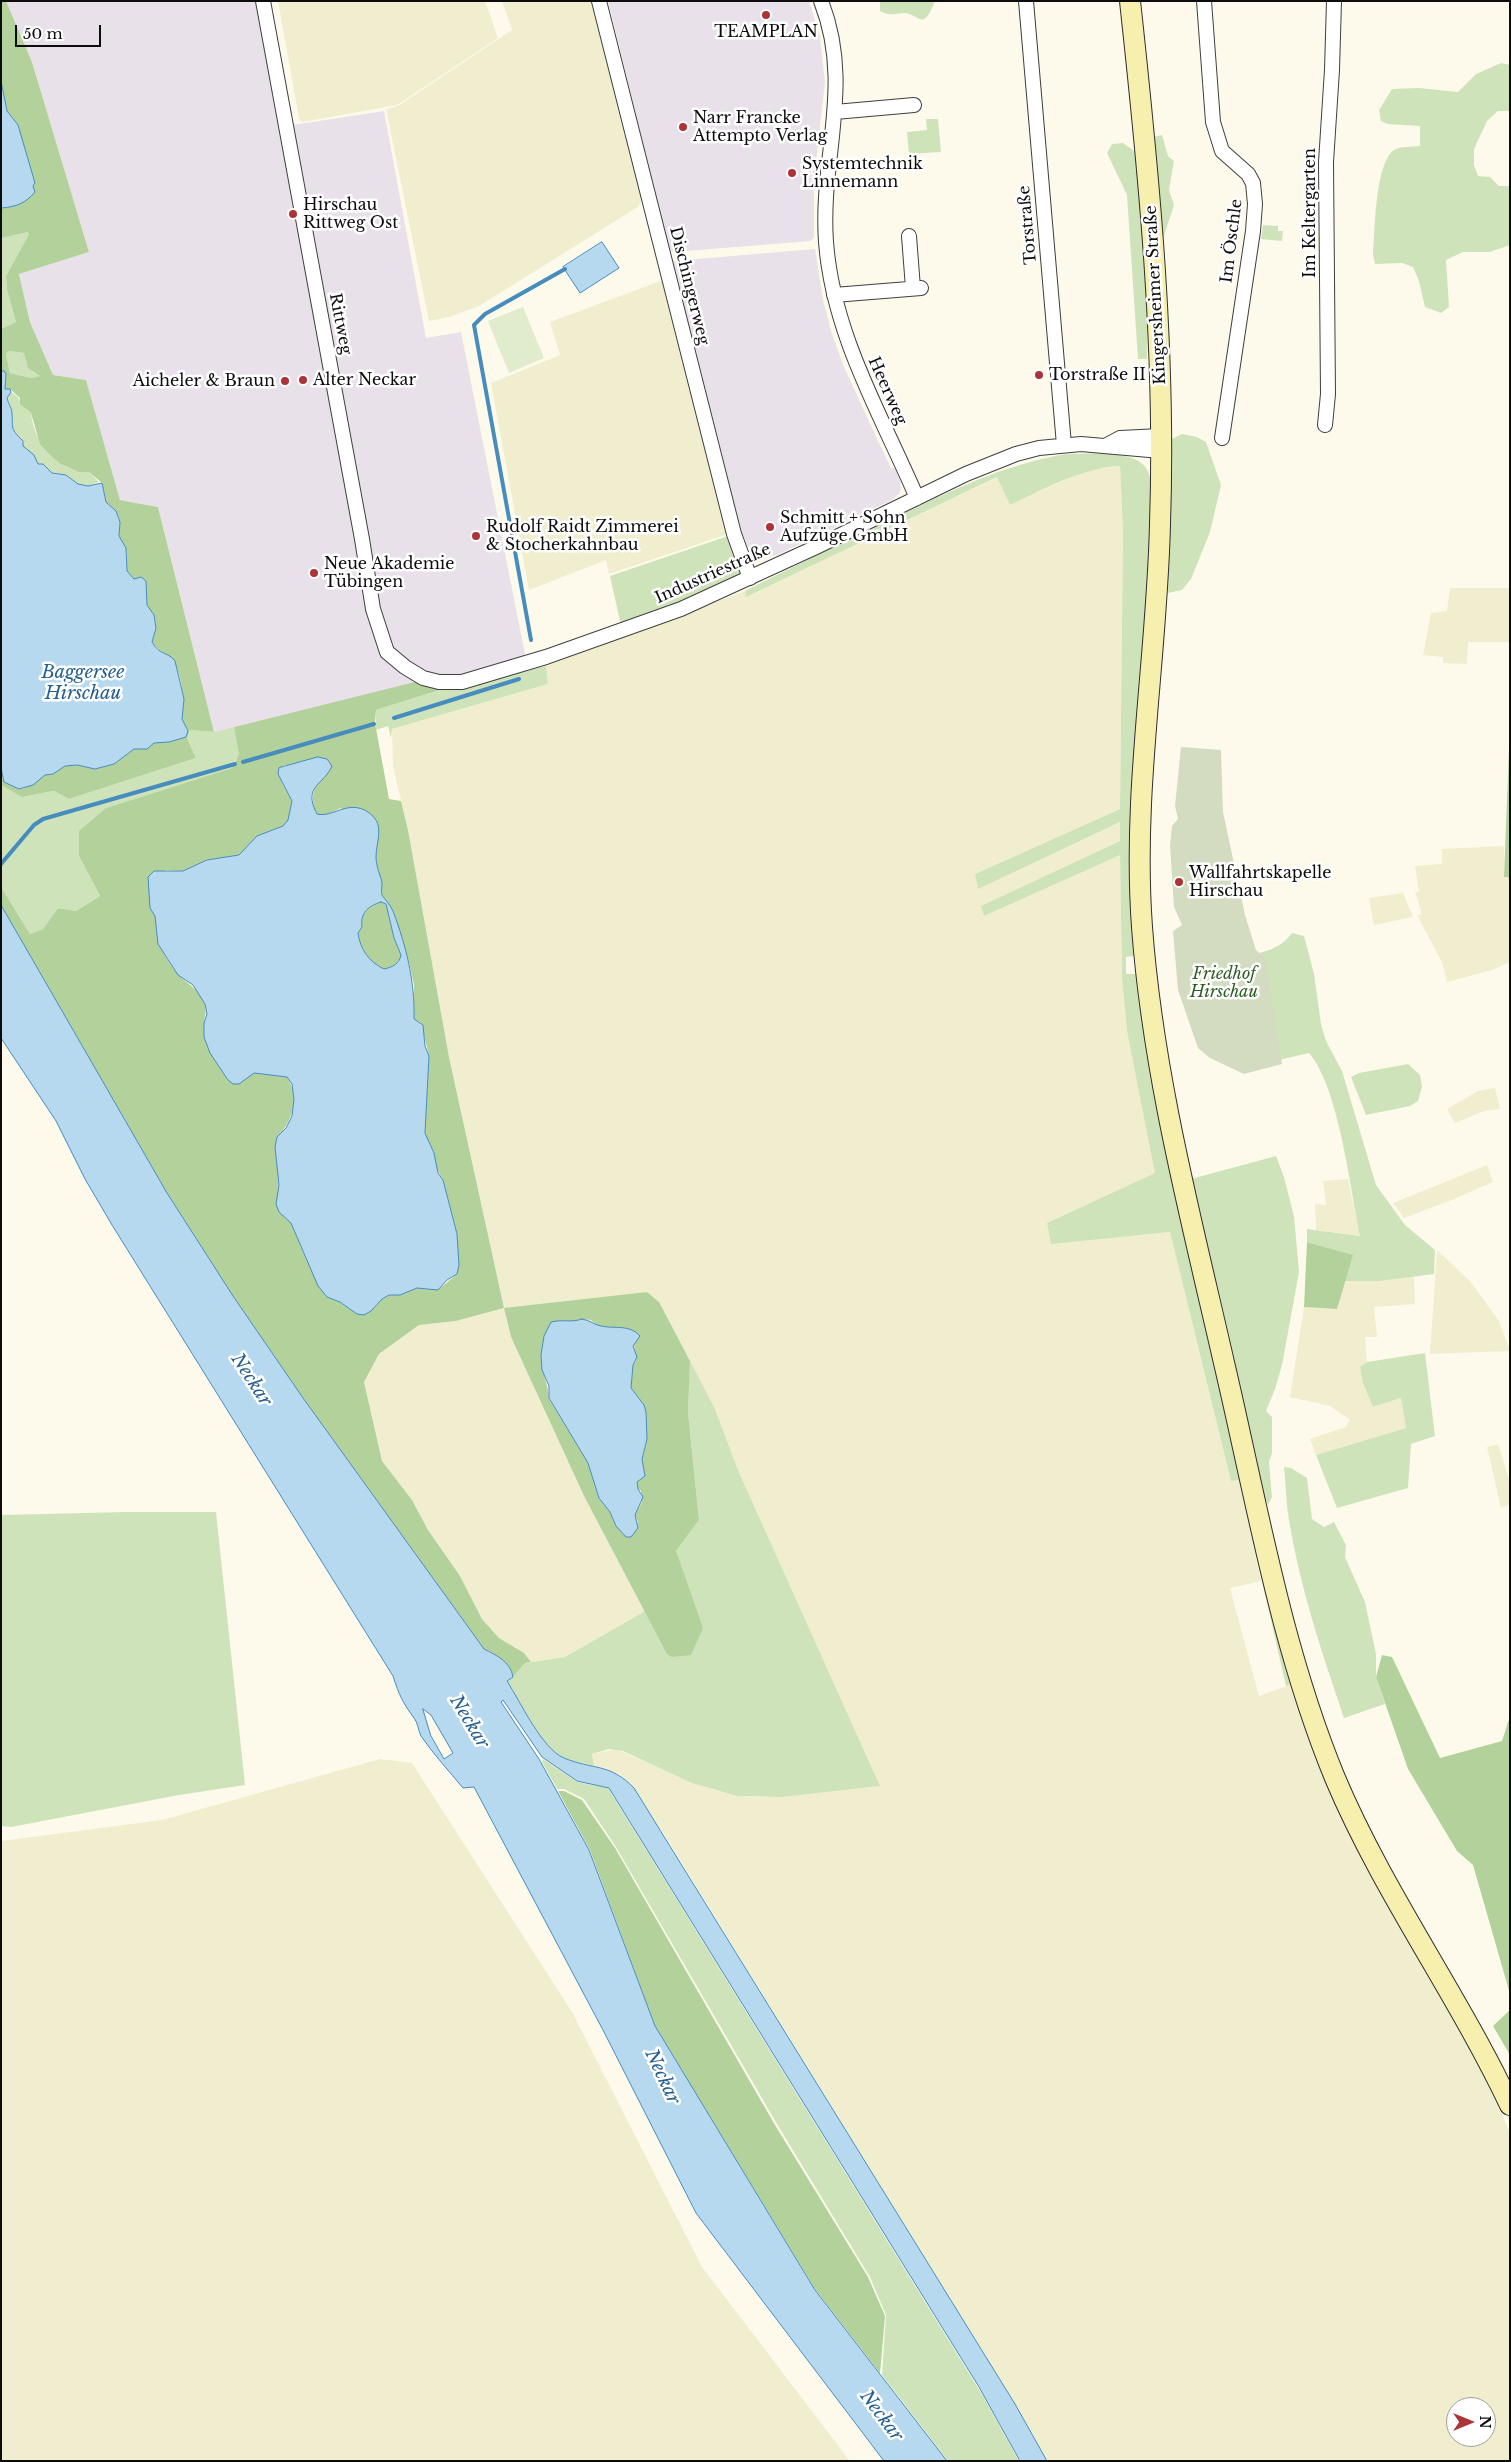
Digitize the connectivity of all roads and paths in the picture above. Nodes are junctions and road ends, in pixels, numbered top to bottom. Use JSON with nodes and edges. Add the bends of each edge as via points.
{"nodes":[{"id":1,"x":264,"y":1,"type":"edge"},
{"id":2,"x":599,"y":1,"type":"edge"},
{"id":3,"x":821,"y":1,"type":"edge"},
{"id":4,"x":1026,"y":1,"type":"edge"},
{"id":5,"x":1130,"y":1,"type":"edge"},
{"id":6,"x":1204,"y":1,"type":"edge"},
{"id":7,"x":1334,"y":1,"type":"edge"},
{"id":8,"x":914,"y":106,"type":"dead end"},
{"id":9,"x":835,"y":112,"type":"junction"},
{"id":10,"x":909,"y":236,"type":"dead end"},
{"id":11,"x":834,"y":295,"type":"junction"},
{"id":12,"x":1325,"y":425,"type":"dead end"},
{"id":13,"x":1222,"y":438,"type":"dead end"},
{"id":14,"x":1161,"y":444,"type":"junction"},
{"id":15,"x":1064,"y":445,"type":"junction"},
{"id":16,"x":917,"y":498,"type":"junction"},
{"id":17,"x":750,"y":578,"type":"junction"},
{"id":18,"x":387,"y":652,"type":"joint"},
{"id":19,"x":1510,"y":2105,"type":"edge"}],
"edges":[{"from":1,"to":18,"type":"street","name":"Rittweg","via":[[373,609]]},
{"from":2,"to":17,"type":"street","name":"Dischingerweg","via":[[734,534]]},
{"from":3,"to":9,"type":"street","name":"Heerweg","via":[[832,32],[837,62]]},
{"from":4,"to":15,"type":"street","name":"Torstraße"},
{"from":5,"to":14,"type":"main road","name":"Kingersheimer Straße","via":[[1156,272]]},
{"from":6,"to":13,"type":"street","name":"Im Öschle","via":[[1217,139],[1222,151],[1250,178],[1256,197]]},
{"from":7,"to":12,"type":"street","name":"Im Keltergarten","via":[[1326,162],[1328,394]]},
{"from":8,"to":9,"type":"street"},
{"from":9,"to":11,"type":"street","name":"Heerweg","via":[[825,204],[826,241]]},
{"from":10,"to":11,"type":"street","via":[[917,288]]},
{"from":11,"to":16,"type":"street","name":"Heerweg","via":[[859,372]]},
{"from":14,"to":15,"type":"street","name":"Industriestraße","via":[[1120,438],[1107,445]]},
{"from":14,"to":19,"type":"main road","name":"Kingersheimer Straße","via":[[1157,589],[1139,828],[1139,888],[1146,978],[1174,1138],[1264,1536],[1300,1680],[1325,1753],[1382,1875]]},
{"from":15,"to":16,"type":"street","name":"Industriestraße","via":[[1002,459]]},
{"from":16,"to":17,"type":"street","name":"Industriestraße"},
{"from":17,"to":18,"type":"street","name":"Industriestraße","via":[[622,632],[467,681],[439,682],[423,678]]}]}
